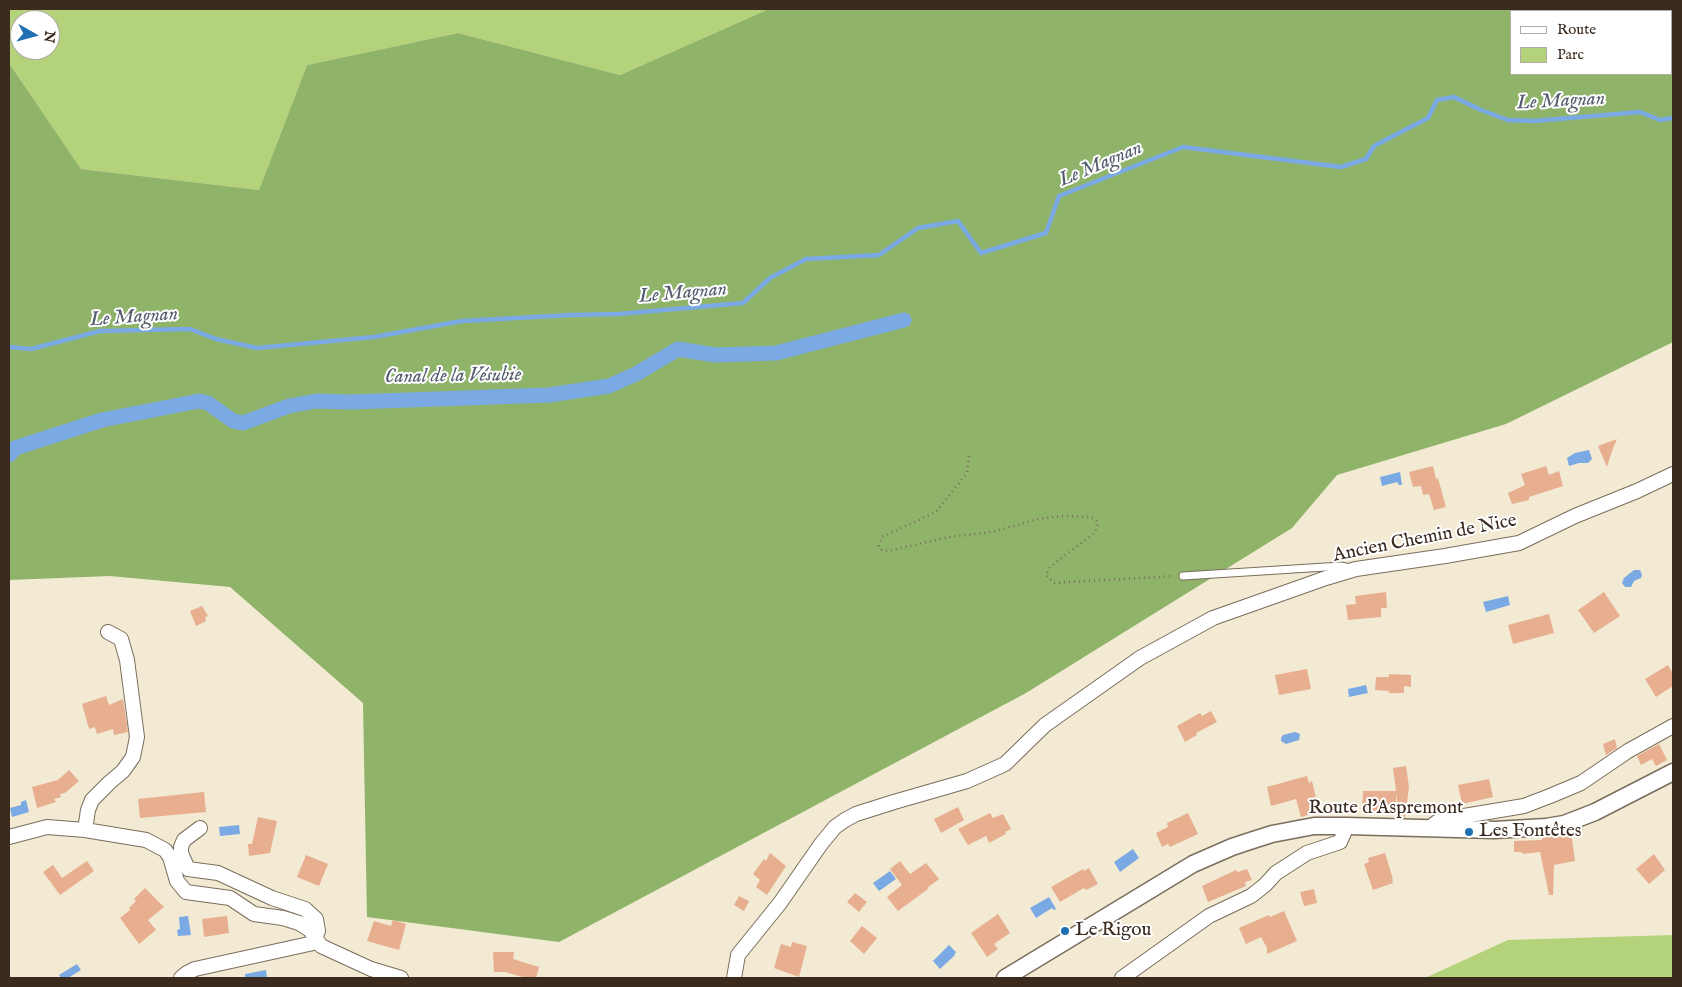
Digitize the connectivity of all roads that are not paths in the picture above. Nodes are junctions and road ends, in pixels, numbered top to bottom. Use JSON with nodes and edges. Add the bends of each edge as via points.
{"nodes":[{"id":1,"x":1673,"y":474,"type":"edge"},
{"id":2,"x":1356,"y":569,"type":"junction"},
{"id":3,"x":1183,"y":576,"type":"road end"},
{"id":4,"x":108,"y":632,"type":"dead end"},
{"id":5,"x":1673,"y":726,"type":"edge"},
{"id":6,"x":1673,"y":772,"type":"edge"},
{"id":7,"x":1347,"y":826,"type":"junction"},
{"id":8,"x":200,"y":828,"type":"dead end"},
{"id":9,"x":1429,"y":828,"type":"junction"},
{"id":10,"x":85,"y":830,"type":"junction"},
{"id":11,"x":9,"y":838,"type":"edge"},
{"id":12,"x":316,"y":940,"type":"junction"},
{"id":13,"x":181,"y":978,"type":"edge"},
{"id":14,"x":400,"y":978,"type":"edge"},
{"id":15,"x":734,"y":978,"type":"edge"},
{"id":16,"x":1006,"y":978,"type":"edge"},
{"id":17,"x":1122,"y":978,"type":"edge"}],
"edges":[{"from":1,"to":2,"type":"street","name":"Ancien Chemin de Nice","via":[[1519,543]]},
{"from":2,"to":3,"type":"lane","via":[[1341,566]]},
{"from":2,"to":15,"type":"street","name":"Ancien Chemin de Nice","via":[[1213,618],[1140,658],[1045,725],[1005,764],[967,781],[845,820],[821,844],[738,955]]},
{"from":4,"to":10,"type":"street","via":[[121,639],[127,660],[137,737],[133,758],[92,800]]},
{"from":5,"to":9,"type":"street","via":[[1581,783],[1550,796],[1524,806],[1446,819]]},
{"from":6,"to":9,"type":"street","name":"Route d'Aspremont","via":[[1595,812],[1564,824],[1503,830]]},
{"from":7,"to":9,"type":"street","name":"Route d'Aspremont"},
{"from":7,"to":16,"type":"street","name":"Route d'Aspremont","via":[[1314,826],[1287,831],[1232,847],[1193,864]]},
{"from":7,"to":17,"type":"street","via":[[1340,842],[1307,853],[1276,873],[1251,896],[1209,916]]},
{"from":8,"to":12,"type":"street","via":[[184,840],[181,847],[188,869],[218,873],[304,909],[316,919]]},
{"from":10,"to":11,"type":"street","via":[[47,827]]},
{"from":10,"to":12,"type":"street","via":[[146,840],[165,850],[177,880],[186,892],[230,898],[254,914],[298,923],[310,930]]},
{"from":12,"to":13,"type":"street","via":[[195,969]]},
{"from":12,"to":14,"type":"street","via":[[321,946],[371,969]]}]}
